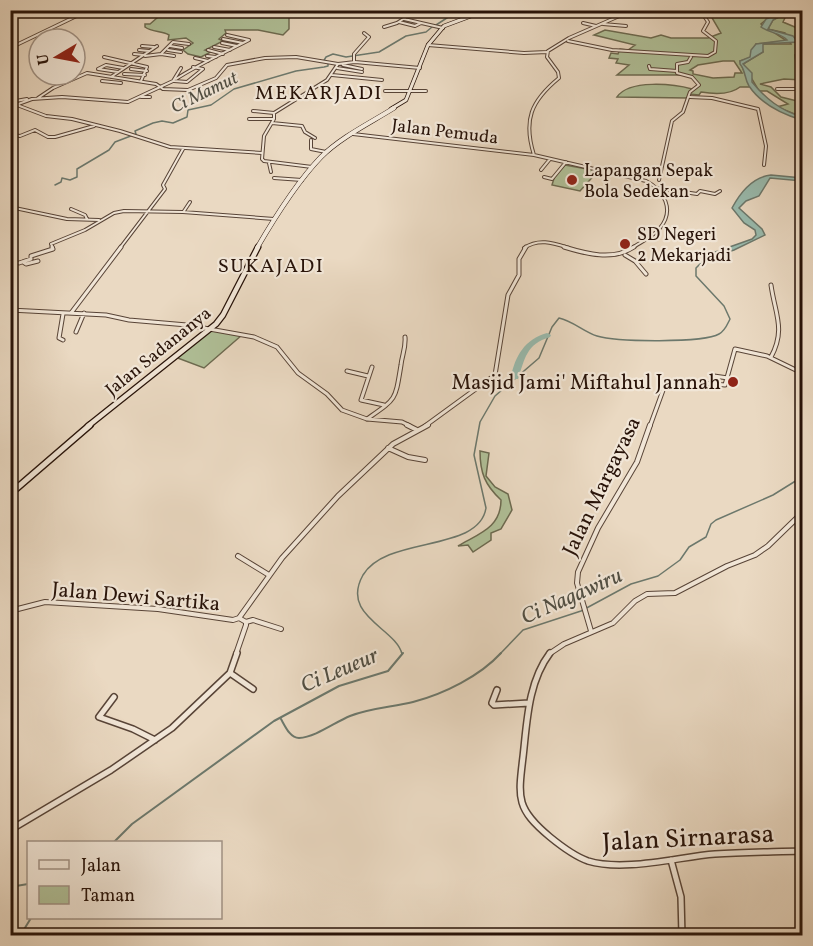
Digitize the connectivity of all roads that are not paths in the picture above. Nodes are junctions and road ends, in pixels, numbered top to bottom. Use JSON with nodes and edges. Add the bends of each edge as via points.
{"nodes":[{"id":1,"x":89,"y":10,"type":"edge"},
{"id":2,"x":335,"y":10,"type":"edge"},
{"id":3,"x":348,"y":10,"type":"edge"},
{"id":4,"x":352,"y":10,"type":"edge"},
{"id":5,"x":411,"y":10,"type":"edge"},
{"id":6,"x":487,"y":10,"type":"edge"},
{"id":7,"x":633,"y":10,"type":"edge"},
{"id":8,"x":416,"y":11,"type":"edge"},
{"id":9,"x":701,"y":12,"type":"edge"},
{"id":10,"x":332,"y":13,"type":"dead end"},
{"id":11,"x":712,"y":13,"type":"dead end"},
{"id":12,"x":404,"y":19,"type":"junction"},
{"id":13,"x":398,"y":22,"type":"junction"},
{"id":14,"x":422,"y":23,"type":"junction"},
{"id":15,"x":583,"y":23,"type":"dead end"},
{"id":16,"x":603,"y":24,"type":"junction"},
{"id":17,"x":433,"y":26,"type":"joint"},
{"id":18,"x":596,"y":26,"type":"junction"},
{"id":19,"x":626,"y":26,"type":"dead end"},
{"id":20,"x":384,"y":27,"type":"dead end"},
{"id":21,"x":442,"y":28,"type":"junction"},
{"id":22,"x":240,"y":33,"type":"dead end"},
{"id":23,"x":364,"y":33,"type":"dead end"},
{"id":24,"x":227,"y":35,"type":"dead end"},
{"id":25,"x":241,"y":38,"type":"junction"},
{"id":26,"x":223,"y":39,"type":"dead end"},
{"id":27,"x":566,"y":40,"type":"junction"},
{"id":28,"x":244,"y":43,"type":"junction"},
{"id":29,"x":189,"y":44,"type":"dead end"},
{"id":30,"x":222,"y":44,"type":"dead end"},
{"id":31,"x":428,"y":45,"type":"junction"},
{"id":32,"x":142,"y":46,"type":"dead end"},
{"id":33,"x":170,"y":46,"type":"junction"},
{"id":34,"x":214,"y":47,"type":"dead end"},
{"id":35,"x":237,"y":47,"type":"junction"},
{"id":36,"x":10,"y":48,"type":"edge"},
{"id":37,"x":182,"y":48,"type":"dead end"},
{"id":38,"x":138,"y":50,"type":"dead end"},
{"id":39,"x":167,"y":50,"type":"junction"},
{"id":40,"x":208,"y":50,"type":"dead end"},
{"id":41,"x":231,"y":50,"type":"junction"},
{"id":42,"x":150,"y":51,"type":"junction"},
{"id":43,"x":181,"y":52,"type":"dead end"},
{"id":44,"x":547,"y":52,"type":"junction"},
{"id":45,"x":134,"y":54,"type":"dead end"},
{"id":46,"x":160,"y":54,"type":"junction"},
{"id":47,"x":223,"y":54,"type":"junction"},
{"id":48,"x":144,"y":56,"type":"junction"},
{"id":49,"x":174,"y":56,"type":"dead end"},
{"id":50,"x":207,"y":56,"type":"dead end"},
{"id":51,"x":797,"y":56,"type":"dead end"},
{"id":52,"x":104,"y":57,"type":"dead end"},
{"id":53,"x":154,"y":57,"type":"junction"},
{"id":54,"x":692,"y":57,"type":"junction"},
{"id":55,"x":802,"y":57,"type":"edge"},
{"id":56,"x":195,"y":58,"type":"dead end"},
{"id":57,"x":217,"y":58,"type":"junction"},
{"id":58,"x":162,"y":59,"type":"dead end"},
{"id":59,"x":116,"y":61,"type":"junction"},
{"id":60,"x":209,"y":61,"type":"junction"},
{"id":61,"x":354,"y":62,"type":"junction"},
{"id":62,"x":130,"y":64,"type":"junction"},
{"id":63,"x":338,"y":64,"type":"junction"},
{"id":64,"x":107,"y":65,"type":"junction"},
{"id":65,"x":649,"y":66,"type":"dead end"},
{"id":66,"x":193,"y":67,"type":"junction"},
{"id":67,"x":124,"y":68,"type":"junction"},
{"id":68,"x":420,"y":68,"type":"junction"},
{"id":69,"x":131,"y":69,"type":"dead end"},
{"id":70,"x":337,"y":69,"type":"junction"},
{"id":71,"x":147,"y":71,"type":"junction"},
{"id":72,"x":187,"y":71,"type":"junction"},
{"id":73,"x":676,"y":71,"type":"junction"},
{"id":74,"x":118,"y":72,"type":"junction"},
{"id":75,"x":124,"y":74,"type":"dead end"},
{"id":76,"x":145,"y":75,"type":"junction"},
{"id":77,"x":331,"y":75,"type":"junction"},
{"id":78,"x":113,"y":77,"type":"junction"},
{"id":79,"x":174,"y":80,"type":"junction"},
{"id":80,"x":382,"y":80,"type":"dead end"},
{"id":81,"x":102,"y":81,"type":"dead end"},
{"id":82,"x":141,"y":81,"type":"junction"},
{"id":83,"x":109,"y":82,"type":"junction"},
{"id":84,"x":122,"y":83,"type":"dead end"},
{"id":85,"x":162,"y":88,"type":"junction"},
{"id":86,"x":777,"y":88,"type":"dead end"},
{"id":87,"x":802,"y":89,"type":"edge"},
{"id":88,"x":385,"y":91,"type":"dead end"},
{"id":89,"x":411,"y":91,"type":"junction"},
{"id":90,"x":426,"y":92,"type":"dead end"},
{"id":91,"x":141,"y":96,"type":"junction"},
{"id":92,"x":690,"y":97,"type":"junction"},
{"id":93,"x":38,"y":98,"type":"junction"},
{"id":94,"x":150,"y":98,"type":"dead end"},
{"id":95,"x":32,"y":99,"type":"junction"},
{"id":96,"x":10,"y":102,"type":"edge"},
{"id":97,"x":17,"y":105,"type":"junction"},
{"id":98,"x":10,"y":107,"type":"edge"},
{"id":99,"x":253,"y":111,"type":"dead end"},
{"id":100,"x":274,"y":113,"type":"junction"},
{"id":101,"x":249,"y":119,"type":"dead end"},
{"id":102,"x":273,"y":121,"type":"junction"},
{"id":103,"x":94,"y":126,"type":"junction"},
{"id":104,"x":352,"y":134,"type":"junction"},
{"id":105,"x":14,"y":135,"type":"dead end"},
{"id":106,"x":315,"y":138,"type":"dead end"},
{"id":107,"x":311,"y":140,"type":"dead end"},
{"id":108,"x":183,"y":148,"type":"junction"},
{"id":109,"x":326,"y":152,"type":"junction"},
{"id":110,"x":262,"y":153,"type":"junction"},
{"id":111,"x":534,"y":155,"type":"junction"},
{"id":112,"x":550,"y":158,"type":"junction"},
{"id":113,"x":566,"y":162,"type":"junction"},
{"id":114,"x":269,"y":163,"type":"junction"},
{"id":115,"x":764,"y":165,"type":"dead end"},
{"id":116,"x":312,"y":167,"type":"junction"},
{"id":117,"x":542,"y":170,"type":"dead end"},
{"id":118,"x":270,"y":172,"type":"dead end"},
{"id":119,"x":544,"y":177,"type":"dead end"},
{"id":120,"x":274,"y":178,"type":"dead end"},
{"id":121,"x":302,"y":180,"type":"junction"},
{"id":122,"x":659,"y":180,"type":"dead end"},
{"id":123,"x":658,"y":188,"type":"junction"},
{"id":124,"x":720,"y":191,"type":"dead end"},
{"id":125,"x":190,"y":202,"type":"dead end"},
{"id":126,"x":10,"y":207,"type":"edge"},
{"id":127,"x":71,"y":210,"type":"dead end"},
{"id":128,"x":149,"y":211,"type":"junction"},
{"id":129,"x":183,"y":212,"type":"junction"},
{"id":130,"x":87,"y":219,"type":"junction"},
{"id":131,"x":274,"y":219,"type":"junction"},
{"id":132,"x":99,"y":220,"type":"junction"},
{"id":133,"x":624,"y":254,"type":"junction"},
{"id":134,"x":38,"y":261,"type":"dead end"},
{"id":135,"x":646,"y":274,"type":"dead end"},
{"id":136,"x":771,"y":285,"type":"dead end"},
{"id":137,"x":10,"y":310,"type":"edge"},
{"id":138,"x":84,"y":313,"type":"junction"},
{"id":139,"x":63,"y":314,"type":"junction"},
{"id":140,"x":70,"y":314,"type":"junction"},
{"id":141,"x":210,"y":329,"type":"junction"},
{"id":142,"x":76,"y":332,"type":"dead end"},
{"id":143,"x":405,"y":337,"type":"dead end"},
{"id":144,"x":63,"y":340,"type":"dead end"},
{"id":145,"x":771,"y":357,"type":"junction"},
{"id":146,"x":372,"y":367,"type":"dead end"},
{"id":147,"x":347,"y":371,"type":"dead end"},
{"id":148,"x":802,"y":373,"type":"edge"},
{"id":149,"x":368,"y":376,"type":"junction"},
{"id":150,"x":714,"y":376,"type":"dead end"},
{"id":151,"x":728,"y":378,"type":"junction"},
{"id":152,"x":385,"y":405,"type":"junction"},
{"id":153,"x":367,"y":419,"type":"junction"},
{"id":154,"x":417,"y":430,"type":"junction"},
{"id":155,"x":388,"y":448,"type":"junction"},
{"id":156,"x":425,"y":460,"type":"dead end"},
{"id":157,"x":10,"y":494,"type":"edge"},
{"id":158,"x":802,"y":513,"type":"edge"},
{"id":159,"x":238,"y":556,"type":"dead end"},
{"id":160,"x":268,"y":575,"type":"junction"},
{"id":161,"x":10,"y":611,"type":"edge"},
{"id":162,"x":239,"y":618,"type":"junction"},
{"id":163,"x":246,"y":622,"type":"junction"},
{"id":164,"x":281,"y":629,"type":"dead end"},
{"id":165,"x":591,"y":631,"type":"junction"},
{"id":166,"x":230,"y":673,"type":"junction"},
{"id":167,"x":253,"y":689,"type":"dead end"},
{"id":168,"x":497,"y":690,"type":"dead end"},
{"id":169,"x":114,"y":697,"type":"dead end"},
{"id":170,"x":530,"y":703,"type":"junction"},
{"id":171,"x":155,"y":740,"type":"junction"},
{"id":172,"x":10,"y":830,"type":"edge"},
{"id":173,"x":802,"y":851,"type":"edge"},
{"id":174,"x":671,"y":860,"type":"junction"},
{"id":175,"x":682,"y":936,"type":"edge"}],
"edges":[{"from":1,"to":36,"type":"street"},
{"from":2,"to":10,"type":"street"},
{"from":3,"to":4,"type":"street"},
{"from":5,"to":8,"type":"street"},
{"from":6,"to":21,"type":"street","name":"Jalan Sadananya"},
{"from":7,"to":16,"type":"street"},
{"from":8,"to":12,"type":"street"},
{"from":9,"to":11,"type":"street"},
{"from":9,"to":54,"type":"street","via":[[708,22],[703,31],[715,38],[716,50],[708,56]]},
{"from":12,"to":13,"type":"street"},
{"from":12,"to":14,"type":"street"},
{"from":13,"to":14,"type":"street","via":[[415,26]]},
{"from":13,"to":20,"type":"street"},
{"from":14,"to":17,"type":"street"},
{"from":15,"to":18,"type":"street"},
{"from":16,"to":18,"type":"street"},
{"from":16,"to":19,"type":"street"},
{"from":17,"to":21,"type":"street"},
{"from":18,"to":27,"type":"street"},
{"from":21,"to":31,"type":"street","name":"Jalan Sadananya"},
{"from":22,"to":25,"type":"street"},
{"from":23,"to":61,"type":"street","via":[[369,37],[354,56]]},
{"from":24,"to":25,"type":"street"},
{"from":25,"to":28,"type":"street","via":[[249,40]]},
{"from":26,"to":28,"type":"street"},
{"from":27,"to":44,"type":"street"},
{"from":27,"to":54,"type":"street","via":[[612,50]]},
{"from":28,"to":35,"type":"street"},
{"from":29,"to":33,"type":"street","via":[[175,42]]},
{"from":30,"to":35,"type":"street"},
{"from":31,"to":44,"type":"street"},
{"from":31,"to":68,"type":"street","name":"Jalan Sadananya"},
{"from":32,"to":42,"type":"street","via":[[156,47]]},
{"from":33,"to":37,"type":"street"},
{"from":33,"to":39,"type":"street"},
{"from":34,"to":41,"type":"street"},
{"from":35,"to":41,"type":"street"},
{"from":38,"to":42,"type":"street"},
{"from":39,"to":43,"type":"street"},
{"from":39,"to":46,"type":"street"},
{"from":40,"to":47,"type":"street"},
{"from":41,"to":47,"type":"street"},
{"from":42,"to":48,"type":"street"},
{"from":44,"to":111,"type":"street","via":[[559,78],[541,93],[528,124]]},
{"from":45,"to":48,"type":"street"},
{"from":46,"to":49,"type":"street"},
{"from":46,"to":53,"type":"street"},
{"from":47,"to":57,"type":"street"},
{"from":48,"to":53,"type":"street"},
{"from":48,"to":62,"type":"street"},
{"from":50,"to":57,"type":"street"},
{"from":51,"to":55,"type":"street"},
{"from":52,"to":59,"type":"street"},
{"from":53,"to":58,"type":"street"},
{"from":54,"to":73,"type":"street","via":[[677,64]]},
{"from":56,"to":60,"type":"street"},
{"from":57,"to":60,"type":"street"},
{"from":59,"to":62,"type":"street"},
{"from":59,"to":64,"type":"street"},
{"from":60,"to":66,"type":"street"},
{"from":61,"to":63,"type":"street"},
{"from":61,"to":68,"type":"street"},
{"from":62,"to":67,"type":"street"},
{"from":62,"to":71,"type":"street","via":[[144,66]]},
{"from":63,"to":70,"type":"street"},
{"from":63,"to":70,"type":"street","via":[[362,70]]},
{"from":63,"to":85,"type":"street","via":[[297,57],[254,60],[227,66],[216,78],[195,89]]},
{"from":64,"to":67,"type":"street"},
{"from":64,"to":74,"type":"street","via":[[98,69]]},
{"from":65,"to":73,"type":"street"},
{"from":66,"to":72,"type":"street"},
{"from":66,"to":79,"type":"street","via":[[203,69],[187,82]]},
{"from":67,"to":74,"type":"street"},
{"from":68,"to":89,"type":"street","name":"Jalan Sadananya"},
{"from":69,"to":71,"type":"street"},
{"from":70,"to":77,"type":"street"},
{"from":71,"to":76,"type":"street"},
{"from":72,"to":79,"type":"street"},
{"from":72,"to":79,"type":"street","via":[[180,69]]},
{"from":73,"to":92,"type":"street","via":[[698,84]]},
{"from":74,"to":78,"type":"street"},
{"from":75,"to":76,"type":"street"},
{"from":76,"to":82,"type":"street"},
{"from":77,"to":80,"type":"street"},
{"from":77,"to":100,"type":"street"},
{"from":78,"to":82,"type":"street"},
{"from":78,"to":83,"type":"street"},
{"from":78,"to":93,"type":"street","via":[[84,73]]},
{"from":79,"to":85,"type":"street"},
{"from":81,"to":83,"type":"street"},
{"from":82,"to":85,"type":"street"},
{"from":83,"to":84,"type":"street"},
{"from":85,"to":91,"type":"street"},
{"from":86,"to":87,"type":"street"},
{"from":88,"to":89,"type":"street"},
{"from":89,"to":90,"type":"street"},
{"from":89,"to":104,"type":"street","name":"Jalan Sadananya","via":[[404,102]]},
{"from":91,"to":93,"type":"street","via":[[120,103],[82,97]]},
{"from":91,"to":94,"type":"street"},
{"from":92,"to":115,"type":"street","via":[[758,109],[766,146]]},
{"from":92,"to":122,"type":"street","via":[[685,111],[672,121]]},
{"from":93,"to":95,"type":"street"},
{"from":95,"to":96,"type":"street"},
{"from":95,"to":97,"type":"street"},
{"from":97,"to":98,"type":"street"},
{"from":97,"to":103,"type":"street"},
{"from":99,"to":100,"type":"street"},
{"from":100,"to":102,"type":"street"},
{"from":101,"to":102,"type":"street"},
{"from":102,"to":106,"type":"street","via":[[302,126]]},
{"from":102,"to":110,"type":"street","via":[[264,136]]},
{"from":103,"to":105,"type":"street","via":[[55,137],[36,130]]},
{"from":103,"to":108,"type":"street"},
{"from":104,"to":109,"type":"street","name":"Jalan Sadananya"},
{"from":104,"to":111,"type":"street","name":"Jalan Pemuda"},
{"from":107,"to":109,"type":"street","via":[[311,149]]},
{"from":108,"to":110,"type":"street"},
{"from":108,"to":128,"type":"street","via":[[163,185],[165,189]]},
{"from":109,"to":116,"type":"street","name":"Jalan Sadananya"},
{"from":110,"to":114,"type":"street","via":[[263,160]]},
{"from":111,"to":112,"type":"street"},
{"from":112,"to":113,"type":"street"},
{"from":112,"to":117,"type":"street"},
{"from":113,"to":119,"type":"street","via":[[552,179]]},
{"from":113,"to":123,"type":"street","via":[[646,181]]},
{"from":114,"to":116,"type":"street"},
{"from":114,"to":118,"type":"street"},
{"from":116,"to":121,"type":"street","name":"Jalan Sadananya"},
{"from":120,"to":121,"type":"street"},
{"from":121,"to":131,"type":"street","name":"Jalan Sadananya"},
{"from":123,"to":124,"type":"street","via":[[697,194]]},
{"from":123,"to":133,"type":"street","via":[[668,201],[663,225]]},
{"from":125,"to":129,"type":"street"},
{"from":126,"to":130,"type":"street","via":[[67,219]]},
{"from":127,"to":130,"type":"street"},
{"from":128,"to":129,"type":"street"},
{"from":128,"to":132,"type":"street","via":[[118,212]]},
{"from":128,"to":140,"type":"street"},
{"from":129,"to":131,"type":"street"},
{"from":130,"to":132,"type":"street"},
{"from":131,"to":141,"type":"street","name":"Jalan Sadananya","via":[[223,315]]},
{"from":132,"to":134,"type":"street","via":[[51,244],[54,249],[21,263]]},
{"from":133,"to":135,"type":"street"},
{"from":133,"to":154,"type":"street","name":"Jalan Dewi Sartika","via":[[589,255],[554,242],[528,245],[521,254],[519,275],[508,295],[497,372],[459,405]]},
{"from":136,"to":145,"type":"street","via":[[779,316],[780,342]]},
{"from":137,"to":139,"type":"street"},
{"from":138,"to":140,"type":"street"},
{"from":138,"to":141,"type":"street"},
{"from":138,"to":142,"type":"street"},
{"from":139,"to":140,"type":"street"},
{"from":139,"to":144,"type":"street","via":[[59,338]]},
{"from":141,"to":153,"type":"street","via":[[272,344],[298,373],[339,408]]},
{"from":141,"to":157,"type":"street","name":"Jalan Sadananya","via":[[116,402]]},
{"from":143,"to":152,"type":"street","via":[[398,391]]},
{"from":145,"to":148,"type":"street"},
{"from":145,"to":151,"type":"street","via":[[734,349]]},
{"from":146,"to":149,"type":"street"},
{"from":147,"to":149,"type":"street"},
{"from":149,"to":152,"type":"street","via":[[361,399]]},
{"from":150,"to":151,"type":"street"},
{"from":151,"to":165,"type":"street","name":"Jalan Margayasa","via":[[725,385],[711,386],[666,382],[637,462],[598,528],[578,572],[577,583]]},
{"from":152,"to":153,"type":"street"},
{"from":153,"to":154,"type":"street","via":[[402,422]]},
{"from":154,"to":155,"type":"street","name":"Jalan Dewi Sartika"},
{"from":155,"to":156,"type":"street"},
{"from":155,"to":160,"type":"street","name":"Jalan Dewi Sartika","via":[[308,526]]},
{"from":158,"to":165,"type":"street","name":"Jalan Sirnarasa","via":[[755,555],[675,593],[647,594],[613,623]]},
{"from":159,"to":160,"type":"street"},
{"from":160,"to":162,"type":"street","name":"Jalan Dewi Sartika"},
{"from":161,"to":162,"type":"street","name":"Jalan Dewi Sartika","via":[[45,602]]},
{"from":162,"to":163,"type":"street"},
{"from":163,"to":164,"type":"street","via":[[253,620]]},
{"from":163,"to":166,"type":"street"},
{"from":165,"to":170,"type":"street","name":"Jalan Sirnarasa","via":[[560,645],[544,660]]},
{"from":166,"to":167,"type":"street"},
{"from":166,"to":171,"type":"street"},
{"from":168,"to":170,"type":"street","via":[[494,705]]},
{"from":169,"to":171,"type":"street","via":[[99,717]]},
{"from":170,"to":174,"type":"street","name":"Jalan Sirnarasa","via":[[519,792],[525,812],[537,826],[577,857],[589,861],[622,864]]},
{"from":171,"to":172,"type":"street"},
{"from":173,"to":174,"type":"street","name":"Jalan Sirnarasa"},
{"from":174,"to":175,"type":"street","via":[[682,901]]}]}
